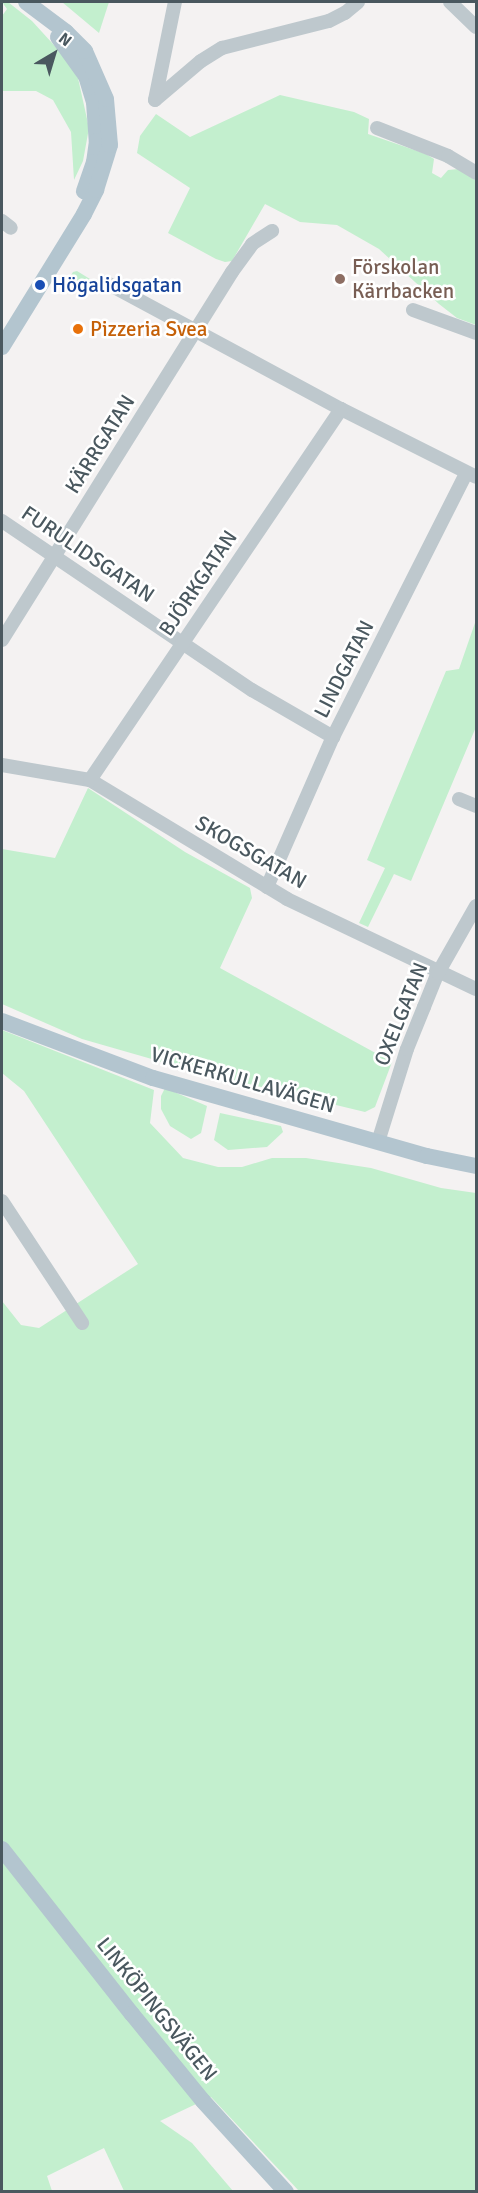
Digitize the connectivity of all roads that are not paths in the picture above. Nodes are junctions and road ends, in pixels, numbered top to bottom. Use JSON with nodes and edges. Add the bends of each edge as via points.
{"nodes":[{"id":1,"x":175,"y":2,"type":"edge"},
{"id":2,"x":358,"y":2,"type":"edge"},
{"id":3,"x":450,"y":2,"type":"edge"},
{"id":4,"x":31,"y":6,"type":"edge"},
{"id":5,"x":477,"y":27,"type":"edge"},
{"id":6,"x":377,"y":128,"type":"dead end"},
{"id":7,"x":477,"y":173,"type":"edge"},
{"id":8,"x":272,"y":231,"type":"dead end"},
{"id":9,"x":105,"y":282,"type":"dead end"},
{"id":10,"x":413,"y":310,"type":"dead end"},
{"id":11,"x":196,"y":332,"type":"junction"},
{"id":12,"x":477,"y":333,"type":"edge"},
{"id":13,"x":2,"y":347,"type":"edge"},
{"id":14,"x":341,"y":409,"type":"junction"},
{"id":15,"x":471,"y":476,"type":"edge"},
{"id":16,"x":2,"y":521,"type":"edge"},
{"id":17,"x":54,"y":556,"type":"junction"},
{"id":18,"x":2,"y":640,"type":"edge"},
{"id":19,"x":183,"y":643,"type":"junction"},
{"id":20,"x":333,"y":737,"type":"junction"},
{"id":21,"x":2,"y":765,"type":"edge"},
{"id":22,"x":90,"y":780,"type":"junction"},
{"id":23,"x":459,"y":799,"type":"dead end"},
{"id":24,"x":477,"y":806,"type":"edge"},
{"id":25,"x":267,"y":887,"type":"junction"},
{"id":26,"x":477,"y":906,"type":"edge"},
{"id":27,"x":438,"y":973,"type":"junction"},
{"id":28,"x":477,"y":989,"type":"edge"},
{"id":29,"x":2,"y":1021,"type":"edge"},
{"id":30,"x":378,"y":1142,"type":"junction"},
{"id":31,"x":477,"y":1166,"type":"edge"},
{"id":32,"x":2,"y":1201,"type":"edge"},
{"id":33,"x":82,"y":1323,"type":"dead end"},
{"id":34,"x":2,"y":1849,"type":"edge"},
{"id":35,"x":286,"y":2192,"type":"edge"}],
"edges":[{"from":1,"to":2,"type":"street","via":[[155,100],[222,48],[329,21]]},
{"from":3,"to":5,"type":"street"},
{"from":4,"to":13,"type":"main road","via":[[86,76],[97,122],[94,162],[57,255]]},
{"from":6,"to":7,"type":"street","via":[[448,156]]},
{"from":8,"to":11,"type":"street","name":"KÄRRGATAN","via":[[252,244]]},
{"from":9,"to":11,"type":"street"},
{"from":10,"to":12,"type":"street"},
{"from":11,"to":14,"type":"street"},
{"from":11,"to":17,"type":"street","name":"KÄRRGATAN"},
{"from":14,"to":15,"type":"street"},
{"from":14,"to":19,"type":"street","name":"BJÖRKGATAN"},
{"from":15,"to":20,"type":"street","name":"LINDGATAN"},
{"from":16,"to":17,"type":"street","name":"FURULIDSGATAN"},
{"from":17,"to":18,"type":"street","name":"KÄRRGATAN"},
{"from":17,"to":19,"type":"street","name":"FURULIDSGATAN"},
{"from":19,"to":20,"type":"street","name":"FURULIDSGATAN","via":[[252,690]]},
{"from":19,"to":22,"type":"street","name":"BJÖRKGATAN"},
{"from":20,"to":25,"type":"street","name":"LINDGATAN"},
{"from":21,"to":22,"type":"street","name":"SKOGSGATAN"},
{"from":22,"to":25,"type":"street","name":"SKOGSGATAN"},
{"from":23,"to":24,"type":"street"},
{"from":25,"to":27,"type":"street","name":"SKOGSGATAN"},
{"from":26,"to":27,"type":"street","name":"OXELGATAN"},
{"from":27,"to":28,"type":"street","name":"SKOGSGATAN"},
{"from":27,"to":30,"type":"street","name":"OXELGATAN","via":[[407,1049]]},
{"from":29,"to":30,"type":"main road","name":"VICKERKULLAVÄGEN","via":[[153,1078]]},
{"from":30,"to":31,"type":"main road","name":"VICKERKULLAVÄGEN"},
{"from":32,"to":33,"type":"street"},
{"from":34,"to":35,"type":"main road","name":"LINKÖPINGSVÄGEN","via":[[203,2101]]}]}
